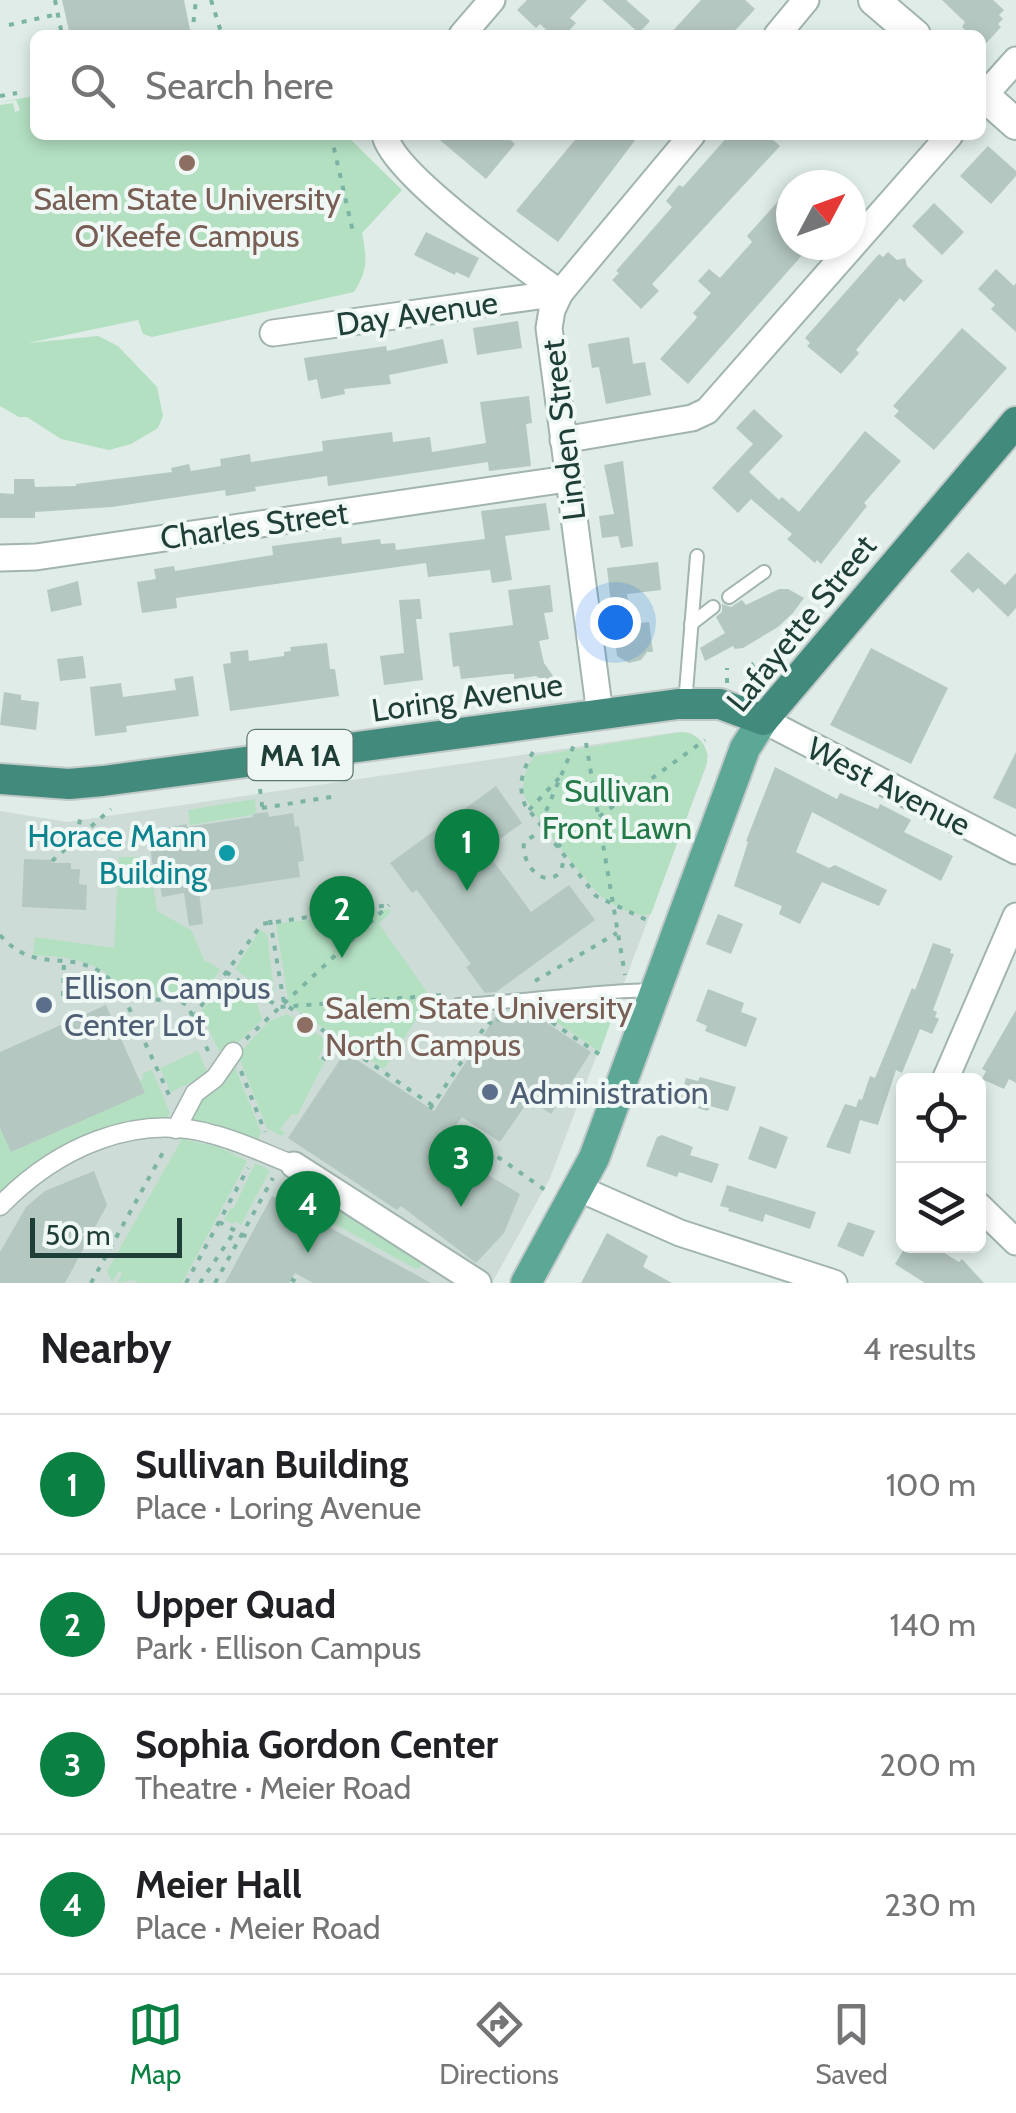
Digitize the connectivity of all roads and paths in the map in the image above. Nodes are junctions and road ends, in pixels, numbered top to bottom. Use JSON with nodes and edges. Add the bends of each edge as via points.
{"nodes":[{"id":1,"x":55,"y":0,"type":"edge"},
{"id":2,"x":196,"y":0,"type":"edge"},
{"id":3,"x":211,"y":0,"type":"edge"},
{"id":4,"x":492,"y":0,"type":"edge"},
{"id":5,"x":806,"y":0,"type":"edge"},
{"id":6,"x":874,"y":0,"type":"edge"},
{"id":7,"x":58,"y":14,"type":"junction"},
{"id":8,"x":8,"y":25,"type":"dead end"},
{"id":9,"x":61,"y":30,"type":"edge"},
{"id":10,"x":193,"y":30,"type":"edge"},
{"id":11,"x":220,"y":30,"type":"edge"},
{"id":12,"x":466,"y":30,"type":"edge"},
{"id":13,"x":781,"y":30,"type":"edge"},
{"id":14,"x":909,"y":30,"type":"edge"},
{"id":15,"x":1016,"y":60,"type":"edge"},
{"id":16,"x":986,"y":92,"type":"edge"},
{"id":17,"x":17,"y":93,"type":"dead end"},
{"id":18,"x":0,"y":96,"type":"edge"},
{"id":19,"x":986,"y":99,"type":"edge"},
{"id":20,"x":1016,"y":124,"type":"edge"},
{"id":21,"x":332,"y":140,"type":"edge"},
{"id":22,"x":387,"y":140,"type":"edge"},
{"id":23,"x":688,"y":140,"type":"edge"},
{"id":24,"x":946,"y":140,"type":"edge"},
{"id":25,"x":353,"y":232,"type":"dead end"},
{"id":26,"x":560,"y":293,"type":"junction"},
{"id":27,"x":273,"y":332,"type":"dead end"},
{"id":28,"x":1016,"y":422,"type":"edge"},
{"id":29,"x":563,"y":440,"type":"junction"},
{"id":30,"x":567,"y":479,"type":"junction"},
{"id":31,"x":697,"y":556,"type":"dead end"},
{"id":32,"x":0,"y":558,"type":"edge"},
{"id":33,"x":764,"y":572,"type":"dead end"},
{"id":34,"x":729,"y":596,"type":"dead end"},
{"id":35,"x":714,"y":608,"type":"dead end"},
{"id":36,"x":691,"y":624,"type":"junction"},
{"id":37,"x":751,"y":663,"type":"dead end"},
{"id":38,"x":727,"y":668,"type":"dead end"},
{"id":39,"x":758,"y":674,"type":"dead end"},
{"id":40,"x":727,"y":683,"type":"dead end"},
{"id":41,"x":685,"y":704,"type":"junction"},
{"id":42,"x":600,"y":714,"type":"junction"},
{"id":43,"x":763,"y":720,"type":"junction"},
{"id":44,"x":705,"y":740,"type":"dead end"},
{"id":45,"x":586,"y":743,"type":"dead end"},
{"id":46,"x":574,"y":745,"type":"dead end"},
{"id":47,"x":534,"y":752,"type":"dead end"},
{"id":48,"x":559,"y":778,"type":"junction"},
{"id":49,"x":0,"y":779,"type":"edge"},
{"id":50,"x":260,"y":789,"type":"dead end"},
{"id":51,"x":338,"y":796,"type":"dead end"},
{"id":52,"x":111,"y":809,"type":"dead end"},
{"id":53,"x":529,"y":810,"type":"junction"},
{"id":54,"x":82,"y":812,"type":"dead end"},
{"id":55,"x":600,"y":815,"type":"junction"},
{"id":56,"x":540,"y":825,"type":"junction"},
{"id":57,"x":546,"y":833,"type":"junction"},
{"id":58,"x":76,"y":840,"type":"junction"},
{"id":59,"x":557,"y":848,"type":"junction"},
{"id":60,"x":1016,"y":851,"type":"edge"},
{"id":61,"x":564,"y":856,"type":"junction"},
{"id":62,"x":52,"y":861,"type":"dead end"},
{"id":63,"x":612,"y":907,"type":"junction"},
{"id":64,"x":1016,"y":916,"type":"edge"},
{"id":65,"x":270,"y":920,"type":"junction"},
{"id":66,"x":650,"y":922,"type":"dead end"},
{"id":67,"x":617,"y":933,"type":"junction"},
{"id":68,"x":0,"y":935,"type":"edge"},
{"id":69,"x":64,"y":962,"type":"junction"},
{"id":70,"x":226,"y":972,"type":"junction"},
{"id":71,"x":641,"y":989,"type":"junction"},
{"id":72,"x":91,"y":993,"type":"dead end"},
{"id":73,"x":63,"y":996,"type":"dead end"},
{"id":74,"x":124,"y":996,"type":"junction"},
{"id":75,"x":428,"y":997,"type":"dead end"},
{"id":76,"x":515,"y":1001,"type":"junction"},
{"id":77,"x":286,"y":1005,"type":"junction"},
{"id":78,"x":458,"y":1005,"type":"dead end"},
{"id":79,"x":279,"y":1008,"type":"junction"},
{"id":80,"x":193,"y":1018,"type":"junction"},
{"id":81,"x":334,"y":1038,"type":"junction"},
{"id":82,"x":233,"y":1052,"type":"junction"},
{"id":83,"x":602,"y":1056,"type":"dead end"},
{"id":84,"x":326,"y":1060,"type":"dead end"},
{"id":85,"x":948,"y":1073,"type":"edge"},
{"id":86,"x":218,"y":1074,"type":"junction"},
{"id":87,"x":178,"y":1125,"type":"junction"},
{"id":88,"x":455,"y":1127,"type":"dead end"},
{"id":89,"x":257,"y":1151,"type":"junction"},
{"id":90,"x":284,"y":1161,"type":"junction"},
{"id":91,"x":563,"y":1190,"type":"junction"},
{"id":92,"x":0,"y":1206,"type":"edge"},
{"id":93,"x":986,"y":1212,"type":"edge"},
{"id":94,"x":219,"y":1222,"type":"junction"},
{"id":95,"x":235,"y":1231,"type":"junction"},
{"id":96,"x":242,"y":1234,"type":"junction"},
{"id":97,"x":249,"y":1238,"type":"dead end"},
{"id":98,"x":1016,"y":1242,"type":"edge"},
{"id":99,"x":292,"y":1279,"type":"dead end"},
{"id":100,"x":90,"y":1283,"type":"edge"},
{"id":101,"x":186,"y":1283,"type":"edge"},
{"id":102,"x":200,"y":1283,"type":"edge"},
{"id":103,"x":215,"y":1283,"type":"edge"},
{"id":104,"x":298,"y":1283,"type":"edge"},
{"id":105,"x":478,"y":1283,"type":"edge"},
{"id":106,"x":526,"y":1283,"type":"edge"},
{"id":107,"x":834,"y":1283,"type":"edge"}],
"edges":[{"from":1,"to":7,"type":"path"},
{"from":2,"to":10,"type":"path"},
{"from":3,"to":11,"type":"path"},
{"from":4,"to":12,"type":"street"},
{"from":5,"to":13,"type":"street"},
{"from":6,"to":14,"type":"street"},
{"from":7,"to":8,"type":"path"},
{"from":7,"to":9,"type":"path"},
{"from":15,"to":16,"type":"street"},
{"from":17,"to":18,"type":"path"},
{"from":19,"to":20,"type":"street"},
{"from":21,"to":25,"type":"path"},
{"from":22,"to":26,"type":"street","via":[[397,160]]},
{"from":23,"to":26,"type":"street","name":"Linden Street"},
{"from":24,"to":29,"type":"street","via":[[707,410]]},
{"from":26,"to":27,"type":"street","name":"Day Avenue"},
{"from":26,"to":29,"type":"street","name":"Linden Street","via":[[549,328]]},
{"from":28,"to":43,"type":"highway","name":"Lafayette Street"},
{"from":29,"to":30,"type":"street","name":"Linden Street"},
{"from":30,"to":32,"type":"street","name":"Charles Street"},
{"from":30,"to":42,"type":"street","name":"Linden Street"},
{"from":31,"to":36,"type":"lane"},
{"from":33,"to":34,"type":"lane"},
{"from":35,"to":36,"type":"lane"},
{"from":36,"to":41,"type":"lane"},
{"from":37,"to":39,"type":"path"},
{"from":38,"to":40,"type":"path"},
{"from":41,"to":42,"type":"highway","name":"Loring Avenue","number":"MA 1A"},
{"from":41,"to":43,"type":"highway","name":"Loring Avenue","number":"MA 1A","via":[[720,704]]},
{"from":42,"to":49,"type":"highway","name":"Loring Avenue","number":"MA 1A","via":[[103,781]]},
{"from":43,"to":60,"type":"street","name":"West Avenue"},
{"from":43,"to":71,"type":"main road","name":"Lafayette Street"},
{"from":44,"to":55,"type":"path"},
{"from":45,"to":55,"type":"path"},
{"from":46,"to":48,"type":"path"},
{"from":47,"to":53,"type":"path","via":[[520,786]]},
{"from":48,"to":53,"type":"path"},
{"from":48,"to":56,"type":"path"},
{"from":50,"to":51,"type":"path","via":[[263,810]]},
{"from":52,"to":58,"type":"path"},
{"from":53,"to":56,"type":"path"},
{"from":54,"to":58,"type":"path"},
{"from":55,"to":59,"type":"path"},
{"from":55,"to":63,"type":"path"},
{"from":56,"to":57,"type":"path"},
{"from":57,"to":59,"type":"path"},
{"from":57,"to":61,"type":"path","via":[[524,842],[534,871],[557,876]]},
{"from":58,"to":62,"type":"path"},
{"from":59,"to":61,"type":"path"},
{"from":61,"to":63,"type":"path"},
{"from":63,"to":66,"type":"path"},
{"from":63,"to":67,"type":"path"},
{"from":64,"to":85,"type":"street"},
{"from":65,"to":70,"type":"path"},
{"from":65,"to":77,"type":"path"},
{"from":65,"to":77,"type":"path","via":[[388,905]]},
{"from":67,"to":71,"type":"path"},
{"from":67,"to":76,"type":"path","via":[[531,983]]},
{"from":68,"to":69,"type":"path","via":[[30,959]]},
{"from":69,"to":73,"type":"path"},
{"from":69,"to":74,"type":"path","via":[[101,973]]},
{"from":70,"to":79,"type":"path"},
{"from":70,"to":80,"type":"path"},
{"from":71,"to":76,"type":"lane"},
{"from":71,"to":91,"type":"main road","name":"Lafayette Street","via":[[594,1158]]},
{"from":72,"to":74,"type":"path"},
{"from":74,"to":80,"type":"path","via":[[182,1002]]},
{"from":74,"to":87,"type":"path"},
{"from":75,"to":77,"type":"path"},
{"from":76,"to":78,"type":"lane"},
{"from":76,"to":81,"type":"path","via":[[495,1025],[488,1022],[433,1107]]},
{"from":76,"to":83,"type":"path"},
{"from":77,"to":79,"type":"path"},
{"from":77,"to":81,"type":"path"},
{"from":79,"to":82,"type":"path"},
{"from":80,"to":86,"type":"path"},
{"from":81,"to":84,"type":"path","via":[[322,1056]]},
{"from":82,"to":86,"type":"street"},
{"from":82,"to":90,"type":"path"},
{"from":86,"to":87,"type":"street","via":[[195,1093]]},
{"from":87,"to":89,"type":"street"},
{"from":87,"to":92,"type":"street","via":[[133,1130],[74,1149]]},
{"from":87,"to":100,"type":"path"},
{"from":88,"to":91,"type":"path"},
{"from":89,"to":90,"type":"street"},
{"from":89,"to":94,"type":"path"},
{"from":90,"to":96,"type":"path"},
{"from":90,"to":105,"type":"street"},
{"from":91,"to":106,"type":"main road","name":"Lafayette Street"},
{"from":91,"to":107,"type":"street"},
{"from":93,"to":98,"type":"street"},
{"from":94,"to":95,"type":"path"},
{"from":94,"to":101,"type":"path"},
{"from":95,"to":96,"type":"path"},
{"from":95,"to":102,"type":"path"},
{"from":96,"to":97,"type":"path"},
{"from":96,"to":103,"type":"path"},
{"from":99,"to":104,"type":"path"}]}
